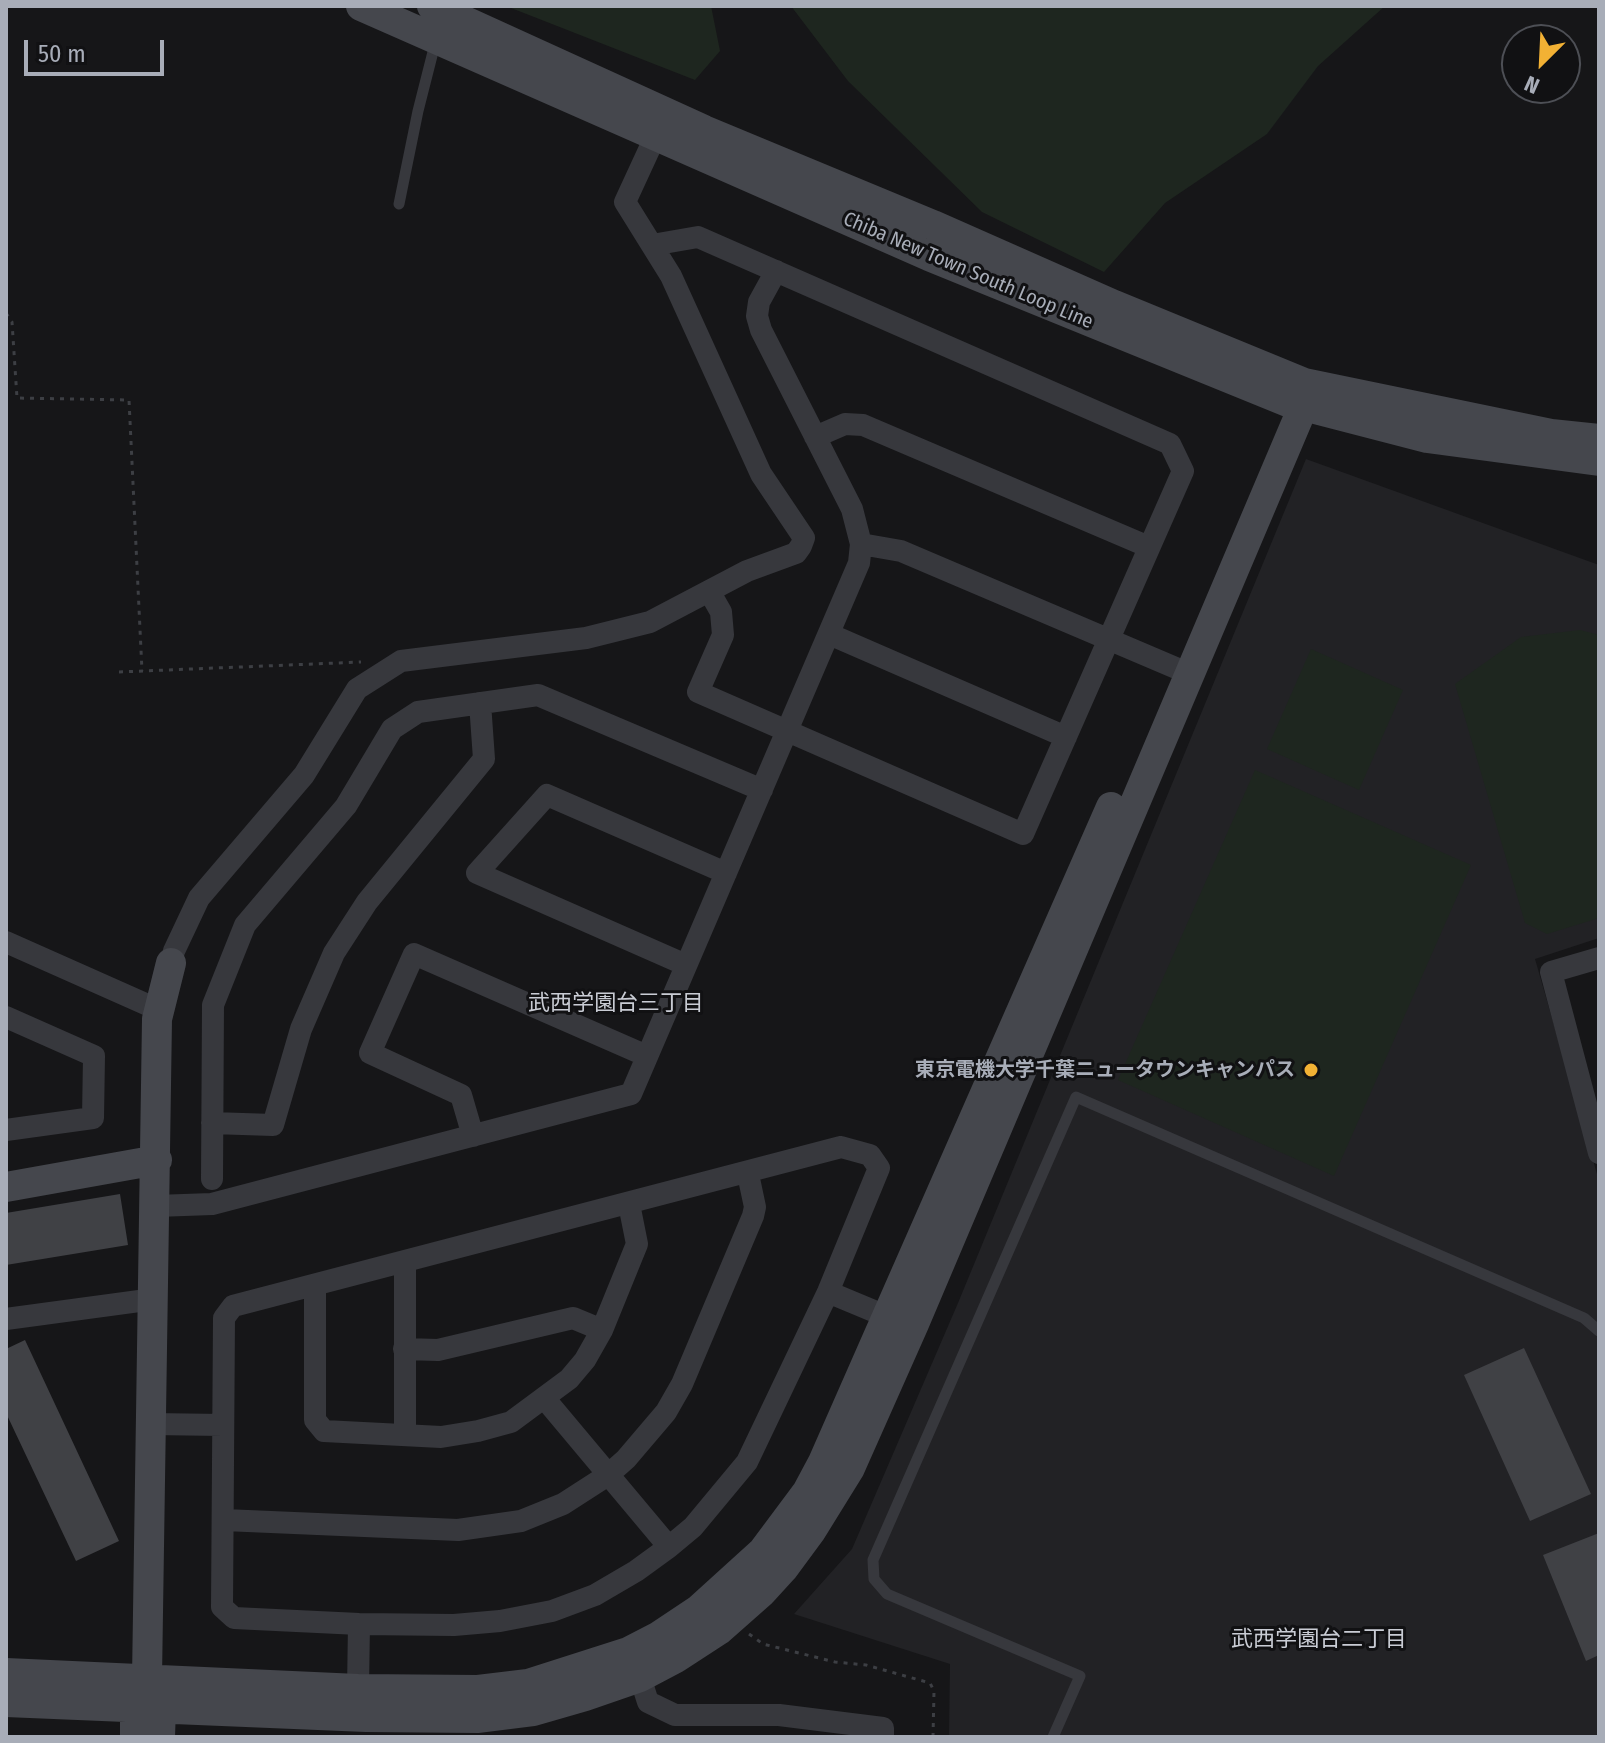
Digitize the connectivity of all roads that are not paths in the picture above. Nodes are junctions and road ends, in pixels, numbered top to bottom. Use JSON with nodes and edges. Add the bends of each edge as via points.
{"nodes":[{"id":1,"x":361,"y":6,"type":"edge"},
{"id":2,"x":432,"y":6,"type":"edge"},
{"id":3,"x":436,"y":40,"type":"junction"},
{"id":4,"x":655,"y":137,"type":"junction"},
{"id":5,"x":399,"y":204,"type":"dead end"},
{"id":6,"x":652,"y":245,"type":"junction"},
{"id":7,"x":776,"y":271,"type":"junction"},
{"id":8,"x":1298,"y":398,"type":"junction"},
{"id":9,"x":815,"y":437,"type":"junction"},
{"id":10,"x":1599,"y":439,"type":"edge"},
{"id":11,"x":1599,"y":461,"type":"edge"},
{"id":12,"x":861,"y":544,"type":"junction"},
{"id":13,"x":1149,"y":547,"type":"junction"},
{"id":14,"x":709,"y":591,"type":"junction"},
{"id":15,"x":829,"y":634,"type":"junction"},
{"id":16,"x":1109,"y":639,"type":"junction"},
{"id":17,"x":1181,"y":670,"type":"junction"},
{"id":18,"x":480,"y":703,"type":"junction"},
{"id":19,"x":787,"y":731,"type":"junction"},
{"id":20,"x":1066,"y":737,"type":"junction"},
{"id":21,"x":762,"y":790,"type":"junction"},
{"id":22,"x":726,"y":873,"type":"junction"},
{"id":23,"x":6,"y":942,"type":"edge"},
{"id":24,"x":1599,"y":958,"type":"edge"},
{"id":25,"x":171,"y":963,"type":"joint"},
{"id":26,"x":686,"y":965,"type":"junction"},
{"id":27,"x":159,"y":1010,"type":"junction"},
{"id":28,"x":6,"y":1017,"type":"edge"},
{"id":29,"x":647,"y":1056,"type":"junction"},
{"id":30,"x":212,"y":1123,"type":"junction"},
{"id":31,"x":6,"y":1130,"type":"edge"},
{"id":32,"x":473,"y":1136,"type":"junction"},
{"id":33,"x":1599,"y":1153,"type":"edge"},
{"id":34,"x":157,"y":1160,"type":"junction"},
{"id":35,"x":748,"y":1174,"type":"junction"},
{"id":36,"x":212,"y":1179,"type":"dead end"},
{"id":37,"x":6,"y":1187,"type":"edge"},
{"id":38,"x":629,"y":1204,"type":"junction"},
{"id":39,"x":156,"y":1206,"type":"junction"},
{"id":40,"x":405,"y":1263,"type":"junction"},
{"id":41,"x":315,"y":1285,"type":"junction"},
{"id":42,"x":828,"y":1292,"type":"junction"},
{"id":43,"x":154,"y":1299,"type":"junction"},
{"id":44,"x":888,"y":1317,"type":"junction"},
{"id":45,"x":6,"y":1319,"type":"edge"},
{"id":46,"x":602,"y":1330,"type":"junction"},
{"id":47,"x":1599,"y":1331,"type":"edge"},
{"id":48,"x":404,"y":1349,"type":"junction"},
{"id":49,"x":545,"y":1399,"type":"junction"},
{"id":50,"x":151,"y":1424,"type":"junction"},
{"id":51,"x":223,"y":1425,"type":"junction"},
{"id":52,"x":405,"y":1433,"type":"junction"},
{"id":53,"x":608,"y":1475,"type":"junction"},
{"id":54,"x":224,"y":1520,"type":"junction"},
{"id":55,"x":669,"y":1547,"type":"junction"},
{"id":56,"x":359,"y":1624,"type":"junction"},
{"id":57,"x":6,"y":1673,"type":"edge"},
{"id":58,"x":640,"y":1677,"type":"junction"},
{"id":59,"x":358,"y":1689,"type":"junction"},
{"id":60,"x":148,"y":1697,"type":"junction"},
{"id":61,"x":6,"y":1702,"type":"edge"},
{"id":62,"x":135,"y":1737,"type":"edge"},
{"id":63,"x":160,"y":1737,"type":"edge"},
{"id":64,"x":883,"y":1737,"type":"edge"},
{"id":65,"x":1053,"y":1737,"type":"edge"}],
"edges":[{"from":1,"to":3,"type":"street","name":"Chiba New Town South Loop Line"},
{"from":2,"to":8,"type":"street","name":"Chiba New Town South Loop Line"},
{"from":3,"to":4,"type":"street","name":"Chiba New Town South Loop Line"},
{"from":3,"to":5,"type":"lane"},
{"from":4,"to":6,"type":"street","via":[[625,202]]},
{"from":4,"to":8,"type":"street","name":"Chiba New Town South Loop Line","via":[[929,256]]},
{"from":6,"to":7,"type":"street","via":[[698,237]]},
{"from":6,"to":14,"type":"street","via":[[761,474],[804,538],[796,553]]},
{"from":7,"to":9,"type":"street","via":[[757,316]]},
{"from":7,"to":13,"type":"street","via":[[1170,444],[1183,471]]},
{"from":8,"to":10,"type":"street","name":"Chiba New Town South Loop Line"},
{"from":8,"to":11,"type":"street","name":"Chiba New Town South Loop Line","via":[[1427,438]]},
{"from":8,"to":17,"type":"street"},
{"from":9,"to":12,"type":"street","via":[[852,509]]},
{"from":9,"to":13,"type":"street","via":[[845,424],[863,425]]},
{"from":12,"to":15,"type":"street","via":[[859,563]]},
{"from":12,"to":16,"type":"street","via":[[901,551]]},
{"from":13,"to":16,"type":"street"},
{"from":14,"to":19,"type":"street","via":[[721,612],[723,635],[698,692]]},
{"from":14,"to":25,"type":"street","via":[[650,622],[586,638],[401,661],[357,689],[304,775],[199,898]]},
{"from":15,"to":19,"type":"street"},
{"from":15,"to":20,"type":"street"},
{"from":16,"to":17,"type":"street"},
{"from":16,"to":20,"type":"street"},
{"from":17,"to":44,"type":"street"},
{"from":17,"to":58,"type":"street","via":[[850,1468],[811,1531],[762,1592],[719,1630]]},
{"from":18,"to":21,"type":"street","via":[[538,695]]},
{"from":18,"to":30,"type":"street","via":[[418,712],[392,729],[346,806],[245,925],[213,1005]]},
{"from":18,"to":30,"type":"street","via":[[484,759],[367,902],[334,953],[301,1029],[273,1125]]},
{"from":19,"to":20,"type":"street","via":[[1023,834]]},
{"from":19,"to":21,"type":"street"},
{"from":21,"to":22,"type":"street"},
{"from":22,"to":26,"type":"street"},
{"from":22,"to":26,"type":"street","via":[[547,795],[477,873]]},
{"from":23,"to":27,"type":"street"},
{"from":24,"to":33,"type":"street","via":[[1551,972]]},
{"from":25,"to":27,"type":"street"},
{"from":26,"to":29,"type":"street"},
{"from":27,"to":34,"type":"street"},
{"from":28,"to":31,"type":"street","via":[[94,1056],[93,1118]]},
{"from":29,"to":32,"type":"street","via":[[631,1094]]},
{"from":29,"to":32,"type":"street","via":[[414,954],[370,1053],[461,1095]]},
{"from":30,"to":36,"type":"street"},
{"from":32,"to":39,"type":"street","via":[[212,1204]]},
{"from":34,"to":37,"type":"street"},
{"from":34,"to":39,"type":"street"},
{"from":35,"to":38,"type":"street"},
{"from":35,"to":42,"type":"street","via":[[841,1147],[870,1155],[879,1168]]},
{"from":35,"to":53,"type":"street","via":[[753,1216],[682,1384],[666,1412]]},
{"from":38,"to":40,"type":"street"},
{"from":38,"to":46,"type":"street","via":[[637,1244]]},
{"from":39,"to":43,"type":"street"},
{"from":40,"to":41,"type":"street"},
{"from":40,"to":48,"type":"street"},
{"from":41,"to":51,"type":"street","via":[[233,1306],[224,1318]]},
{"from":41,"to":52,"type":"street","via":[[315,1420],[324,1431]]},
{"from":42,"to":44,"type":"street"},
{"from":42,"to":55,"type":"street","via":[[747,1462],[693,1527]]},
{"from":43,"to":45,"type":"street"},
{"from":43,"to":50,"type":"street"},
{"from":44,"to":59,"type":"street","via":[[807,1492],[763,1551],[698,1610],[628,1652],[528,1684],[478,1690]]},
{"from":46,"to":48,"type":"street","via":[[573,1318],[438,1350]]},
{"from":46,"to":49,"type":"street","via":[[577,1370]]},
{"from":47,"to":65,"type":"lane","via":[[1584,1318],[1076,1097],[873,1560],[874,1579],[887,1594],[1080,1676]]},
{"from":48,"to":52,"type":"street"},
{"from":49,"to":52,"type":"street","via":[[511,1422],[478,1431],[441,1437]]},
{"from":49,"to":53,"type":"street"},
{"from":50,"to":51,"type":"street"},
{"from":50,"to":60,"type":"street"},
{"from":51,"to":54,"type":"street"},
{"from":53,"to":54,"type":"street","via":[[563,1504],[521,1521],[458,1530]]},
{"from":53,"to":55,"type":"street"},
{"from":54,"to":56,"type":"street","via":[[222,1607],[234,1618]]},
{"from":55,"to":56,"type":"street","via":[[595,1595],[552,1611],[454,1625]]},
{"from":56,"to":59,"type":"street"},
{"from":57,"to":60,"type":"street"},
{"from":58,"to":60,"type":"street","via":[[533,1711],[477,1718],[366,1717]]},
{"from":58,"to":64,"type":"street","via":[[648,1702],[675,1715],[779,1715],[883,1728]]},
{"from":59,"to":60,"type":"street"},
{"from":60,"to":61,"type":"street"},
{"from":60,"to":62,"type":"street"},
{"from":60,"to":63,"type":"street"}]}
